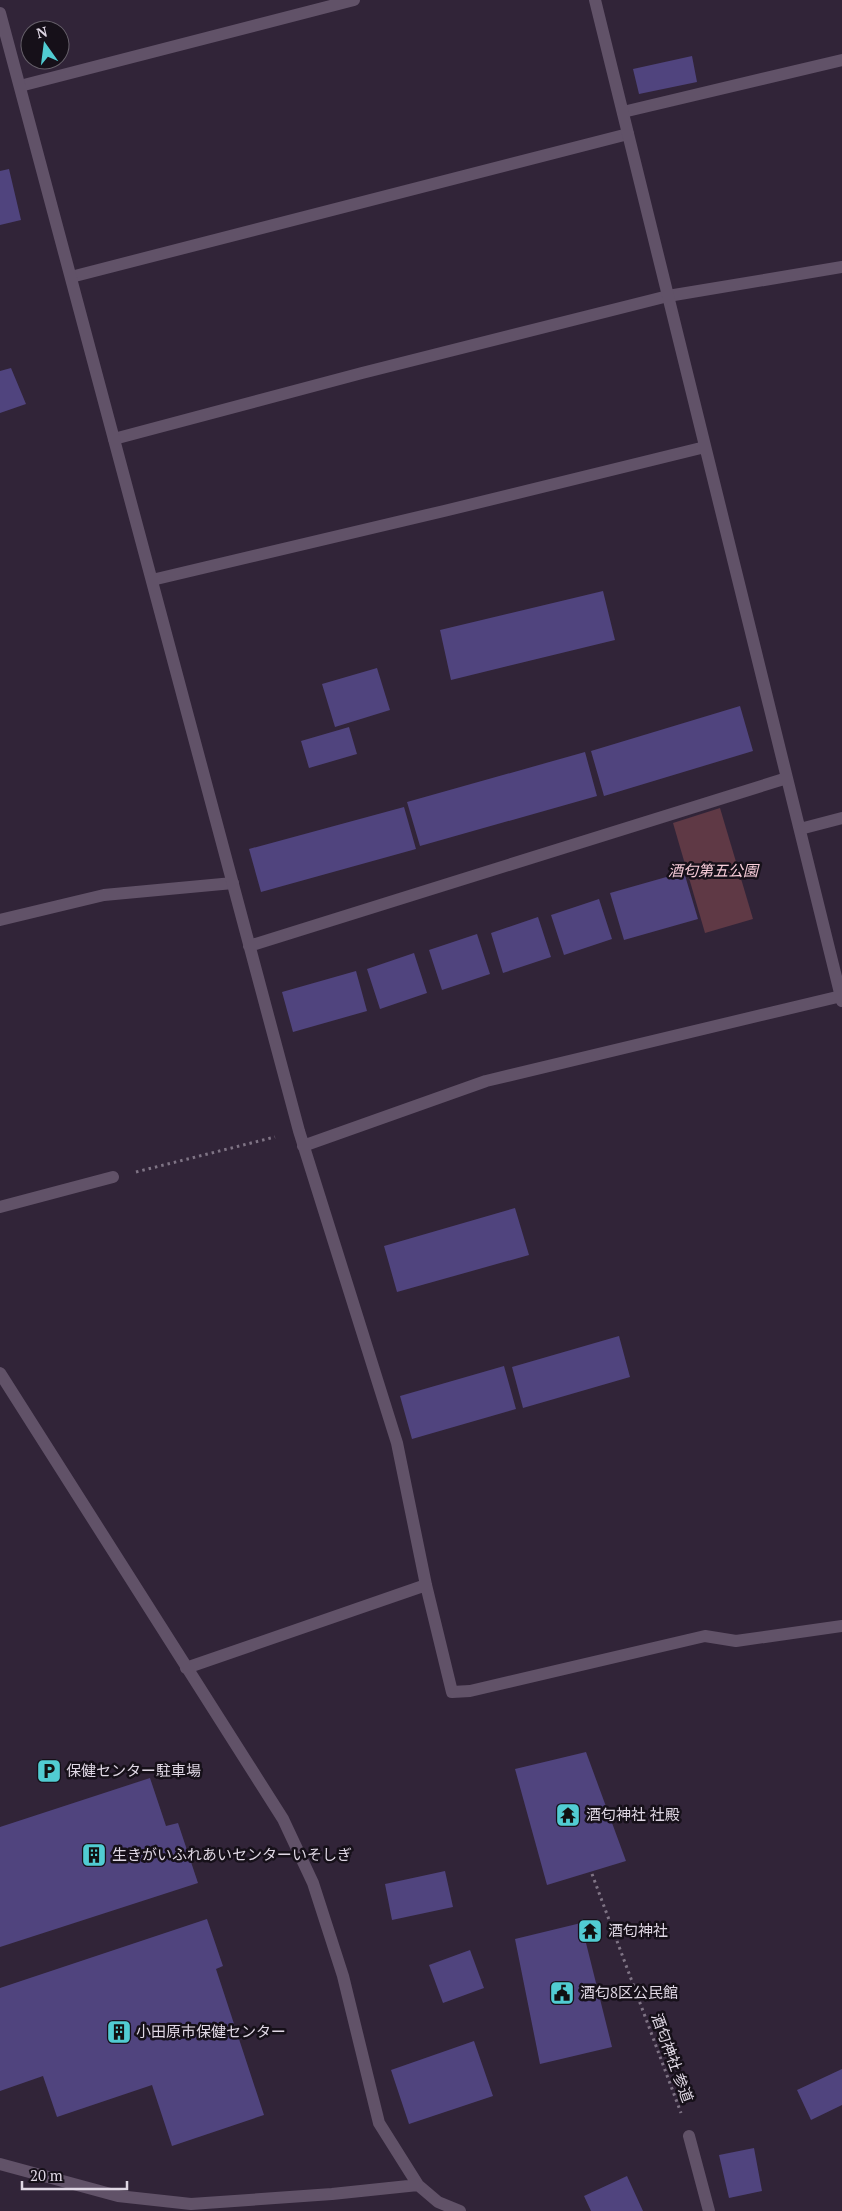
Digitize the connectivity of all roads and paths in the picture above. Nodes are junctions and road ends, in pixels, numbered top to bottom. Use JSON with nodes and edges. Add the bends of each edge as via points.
{"nodes":[{"id":1,"x":354,"y":0,"type":"edge"},
{"id":2,"x":595,"y":0,"type":"edge"},
{"id":3,"x":0,"y":13,"type":"edge"},
{"id":4,"x":842,"y":60,"type":"edge"},
{"id":5,"x":20,"y":86,"type":"junction"},
{"id":6,"x":623,"y":112,"type":"junction"},
{"id":7,"x":628,"y":134,"type":"junction"},
{"id":8,"x":842,"y":267,"type":"edge"},
{"id":9,"x":71,"y":277,"type":"junction"},
{"id":10,"x":668,"y":296,"type":"junction"},
{"id":11,"x":114,"y":439,"type":"junction"},
{"id":12,"x":705,"y":447,"type":"junction"},
{"id":13,"x":152,"y":580,"type":"junction"},
{"id":14,"x":787,"y":778,"type":"junction"},
{"id":15,"x":842,"y":818,"type":"edge"},
{"id":16,"x":800,"y":829,"type":"junction"},
{"id":17,"x":233,"y":883,"type":"junction"},
{"id":18,"x":0,"y":920,"type":"edge"},
{"id":19,"x":249,"y":946,"type":"junction"},
{"id":20,"x":841,"y":999,"type":"edge"},
{"id":21,"x":299,"y":1131,"type":"junction"},
{"id":22,"x":303,"y":1146,"type":"junction"},
{"id":23,"x":113,"y":1177,"type":"joint"},
{"id":24,"x":0,"y":1207,"type":"edge"},
{"id":25,"x":0,"y":1373,"type":"edge"},
{"id":26,"x":426,"y":1584,"type":"junction"},
{"id":27,"x":842,"y":1626,"type":"edge"},
{"id":28,"x":186,"y":1668,"type":"junction"},
{"id":29,"x":592,"y":1874,"type":"dead end"},
{"id":30,"x":689,"y":2136,"type":"joint"},
{"id":31,"x":0,"y":2164,"type":"edge"},
{"id":32,"x":418,"y":2185,"type":"junction"},
{"id":33,"x":460,"y":2211,"type":"edge"},
{"id":34,"x":708,"y":2211,"type":"edge"}],
"edges":[{"from":1,"to":5,"type":"street"},
{"from":2,"to":6,"type":"street"},
{"from":3,"to":5,"type":"street"},
{"from":4,"to":6,"type":"street"},
{"from":5,"to":9,"type":"street"},
{"from":6,"to":7,"type":"street"},
{"from":7,"to":9,"type":"street"},
{"from":7,"to":10,"type":"street"},
{"from":8,"to":10,"type":"street"},
{"from":9,"to":11,"type":"street"},
{"from":10,"to":11,"type":"street"},
{"from":10,"to":12,"type":"street"},
{"from":11,"to":13,"type":"street"},
{"from":12,"to":13,"type":"street"},
{"from":12,"to":14,"type":"street"},
{"from":13,"to":17,"type":"street"},
{"from":14,"to":16,"type":"street"},
{"from":14,"to":19,"type":"street"},
{"from":15,"to":16,"type":"street"},
{"from":16,"to":20,"type":"street"},
{"from":17,"to":18,"type":"street","via":[[104,895]]},
{"from":17,"to":19,"type":"street"},
{"from":19,"to":21,"type":"street"},
{"from":20,"to":22,"type":"street","via":[[486,1081]]},
{"from":21,"to":22,"type":"street"},
{"from":21,"to":23,"type":"path"},
{"from":22,"to":26,"type":"street","via":[[397,1443]]},
{"from":23,"to":24,"type":"street"},
{"from":25,"to":28,"type":"street"},
{"from":26,"to":27,"type":"street","via":[[452,1692],[470,1691],[705,1636],[736,1641]]},
{"from":26,"to":28,"type":"street"},
{"from":28,"to":32,"type":"street","via":[[283,1819],[313,1883],[343,1976],[379,2123]]},
{"from":29,"to":30,"type":"path","name":"酒匂神社 参道"},
{"from":30,"to":34,"type":"street"},
{"from":31,"to":32,"type":"street","via":[[118,2196],[191,2204]]},
{"from":32,"to":33,"type":"street","via":[[438,2202]]}]}
